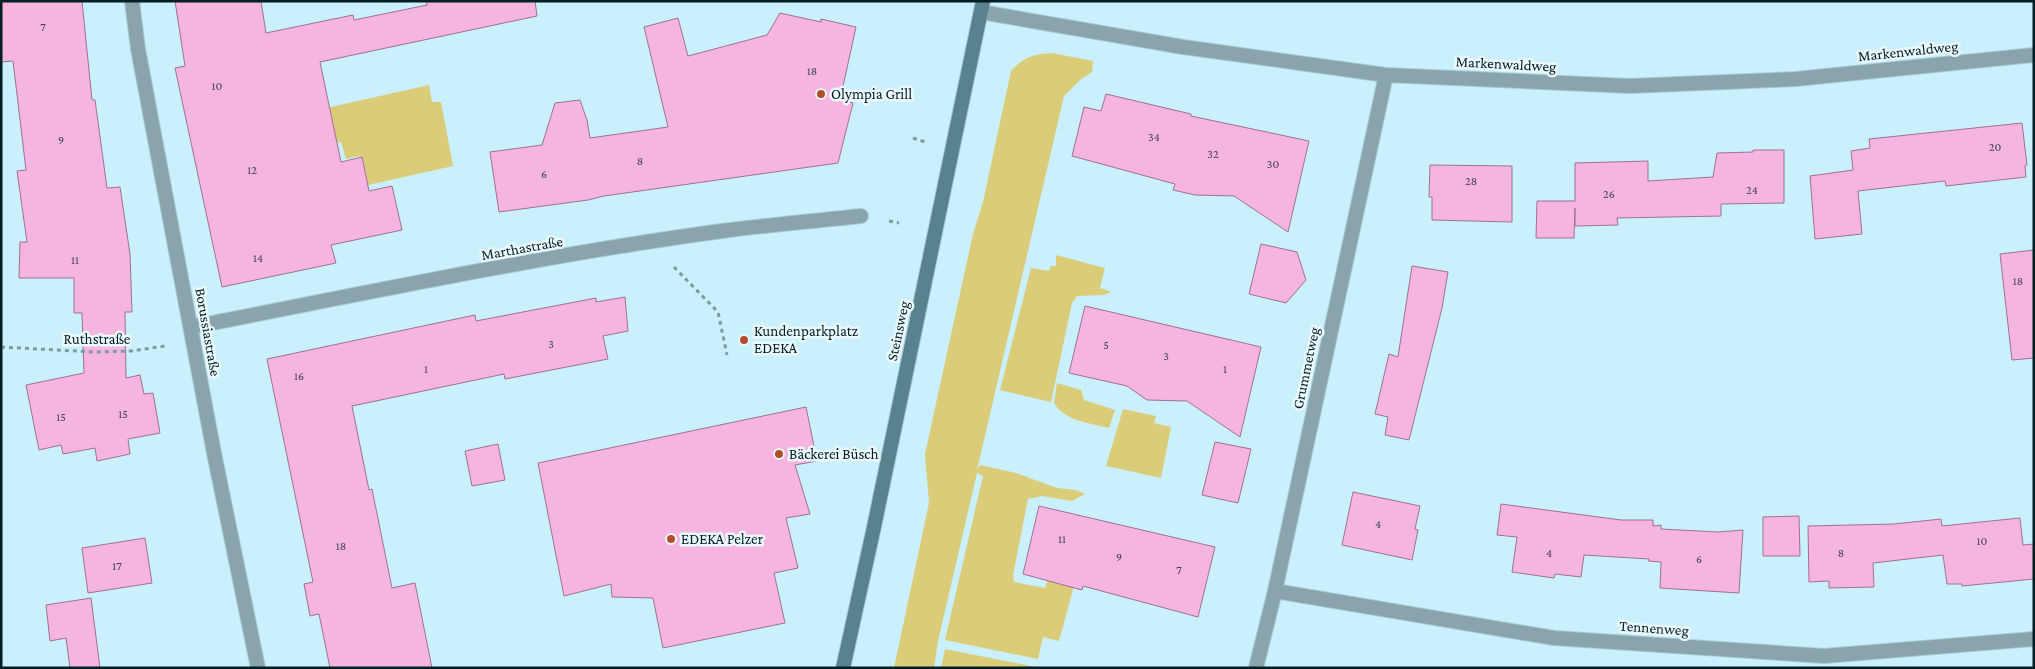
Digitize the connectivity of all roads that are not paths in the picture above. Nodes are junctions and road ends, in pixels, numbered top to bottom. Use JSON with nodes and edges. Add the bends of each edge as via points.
{"nodes":[{"id":1,"x":132,"y":1,"type":"edge"},
{"id":2,"x":982,"y":7,"type":"edge"},
{"id":3,"x":2034,"y":55,"type":"edge"},
{"id":4,"x":1386,"y":75,"type":"junction"},
{"id":5,"x":861,"y":216,"type":"dead end"},
{"id":6,"x":191,"y":328,"type":"junction"},
{"id":7,"x":1275,"y":591,"type":"junction"},
{"id":8,"x":2034,"y":639,"type":"edge"},
{"id":9,"x":258,"y":668,"type":"edge"},
{"id":10,"x":842,"y":668,"type":"edge"},
{"id":11,"x":1256,"y":668,"type":"edge"}],
"edges":[{"from":1,"to":6,"type":"street","name":"Borussiastraße","via":[[138,49]]},
{"from":2,"to":4,"type":"street","name":"Markenwaldweg","via":[[1182,47]]},
{"from":2,"to":10,"type":"main road","name":"Steinsweg"},
{"from":3,"to":4,"type":"street","name":"Markenwaldweg","via":[[1796,79],[1630,86]]},
{"from":4,"to":7,"type":"street","name":"Grummetweg"},
{"from":5,"to":6,"type":"street","name":"Marthastraße","via":[[722,231],[629,246],[437,279]]},
{"from":6,"to":9,"type":"street","name":"Borussiastraße"},
{"from":7,"to":8,"type":"street","name":"Tennenweg","via":[[1554,638],[1824,656]]},
{"from":7,"to":11,"type":"street","name":"Grummetweg"}]}
